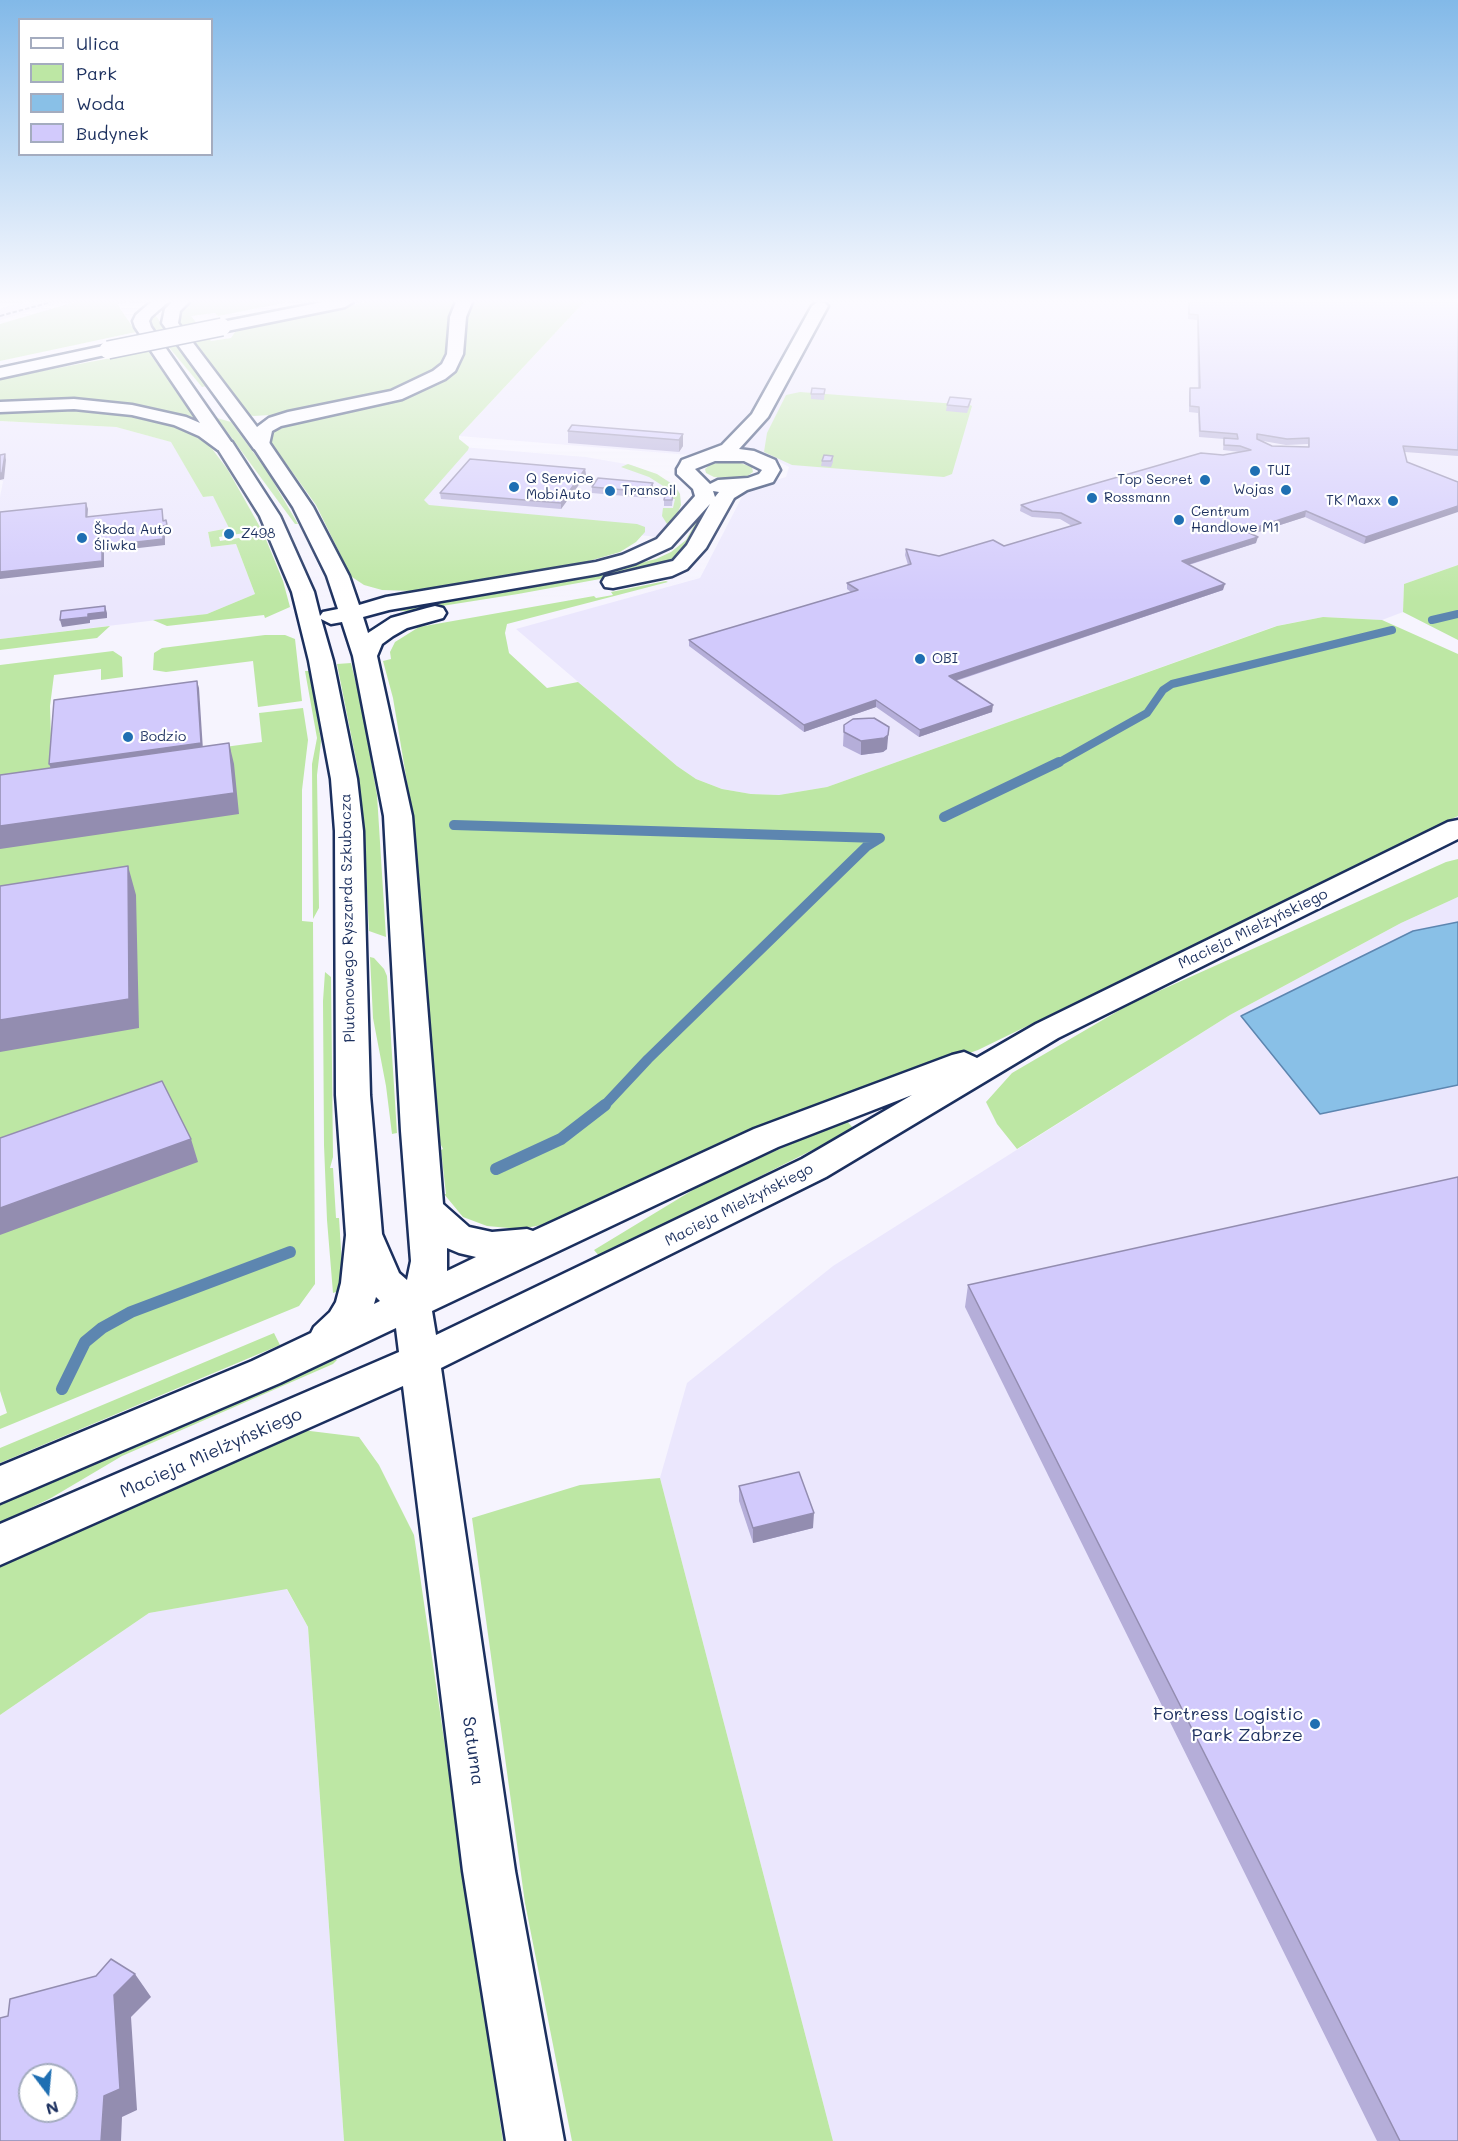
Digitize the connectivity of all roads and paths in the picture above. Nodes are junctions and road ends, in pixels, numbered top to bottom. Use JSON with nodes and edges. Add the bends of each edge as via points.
{"nodes":[{"id":1,"x":193,"y":402,"type":"edge"},
{"id":2,"x":229,"y":402,"type":"edge"},
{"id":3,"x":362,"y":402,"type":"edge"},
{"id":4,"x":767,"y":402,"type":"edge"},
{"id":5,"x":196,"y":406,"type":"junction"},
{"id":6,"x":0,"y":407,"type":"edge"},
{"id":7,"x":294,"y":416,"type":"junction"},
{"id":8,"x":240,"y":417,"type":"junction"},
{"id":9,"x":759,"y":417,"type":"junction"},
{"id":10,"x":261,"y":445,"type":"junction"},
{"id":11,"x":225,"y":447,"type":"junction"},
{"id":12,"x":711,"y":455,"type":"junction"},
{"id":13,"x":760,"y":459,"type":"junction"},
{"id":14,"x":245,"y":474,"type":"junction"},
{"id":15,"x":696,"y":481,"type":"junction"},
{"id":16,"x":740,"y":486,"type":"junction"},
{"id":17,"x":338,"y":576,"type":"junction"},
{"id":18,"x":437,"y":604,"type":"junction"},
{"id":19,"x":351,"y":614,"type":"junction"},
{"id":20,"x":311,"y":620,"type":"junction"},
{"id":21,"x":366,"y":656,"type":"junction"},
{"id":22,"x":1458,"y":828,"type":"edge"},
{"id":23,"x":1047,"y":1031,"type":"junction"},
{"id":24,"x":424,"y":1208,"type":"junction"},
{"id":25,"x":576,"y":1226,"type":"junction"},
{"id":26,"x":364,"y":1235,"type":"junction"},
{"id":27,"x":412,"y":1303,"type":"junction"},
{"id":28,"x":421,"y":1360,"type":"junction"},
{"id":29,"x":266,"y":1372,"type":"junction"},
{"id":30,"x":0,"y":1485,"type":"edge"},
{"id":31,"x":0,"y":1545,"type":"edge"},
{"id":32,"x":535,"y":2141,"type":"edge"}],
"edges":[{"from":1,"to":5,"type":"street","name":"Plutonowego Ryszarda Szkubacza"},
{"from":2,"to":8,"type":"street"},
{"from":3,"to":7,"type":"street"},
{"from":4,"to":9,"type":"street"},
{"from":5,"to":8,"type":"street"},
{"from":5,"to":11,"type":"street","name":"Plutonowego Ryszarda Szkubacza"},
{"from":6,"to":11,"type":"street","via":[[74,404],[132,410],[180,421]]},
{"from":7,"to":8,"type":"street"},
{"from":7,"to":10,"type":"street","via":[[265,428]]},
{"from":8,"to":10,"type":"street"},
{"from":9,"to":12,"type":"street","via":[[729,449]]},
{"from":9,"to":13,"type":"street","via":[[753,445]]},
{"from":10,"to":17,"type":"street","via":[[303,507]]},
{"from":11,"to":14,"type":"street","name":"Plutonowego Ryszarda Szkubacza"},
{"from":12,"to":13,"type":"street","via":[[737,454]]},
{"from":12,"to":15,"type":"street","via":[[694,460],[686,469]]},
{"from":13,"to":16,"type":"street","via":[[768,464],[771,473],[760,481]]},
{"from":14,"to":19,"type":"street","via":[[295,535],[324,599],[330,606]]},
{"from":14,"to":20,"type":"street","name":"Plutonowego Ryszarda Szkubacza","via":[[284,546]]},
{"from":15,"to":16,"type":"street"},
{"from":15,"to":18,"type":"street","via":[[705,492],[701,503],[671,537],[649,552],[598,568]]},
{"from":16,"to":18,"type":"street","via":[[727,494],[680,565],[638,578]]},
{"from":17,"to":18,"type":"street","via":[[353,588],[371,594]]},
{"from":17,"to":19,"type":"street"},
{"from":18,"to":19,"type":"street","via":[[393,617]]},
{"from":18,"to":21,"type":"street","via":[[385,631],[372,641]]},
{"from":19,"to":20,"type":"street"},
{"from":19,"to":21,"type":"street"},
{"from":20,"to":26,"type":"street","name":"Plutonowego Ryszarda Szkubacza","via":[[344,779],[348,820],[353,1095]]},
{"from":21,"to":24,"type":"street","via":[[398,816]]},
{"from":22,"to":23,"type":"street","name":"Macieja Mielżyńskiego"},
{"from":23,"to":25,"type":"street","name":"Macieja Mielżyńskiego","via":[[766,1138]]},
{"from":23,"to":28,"type":"street","name":"Macieja Mielżyńskiego","via":[[814,1168]]},
{"from":24,"to":25,"type":"street","via":[[456,1237],[492,1246],[538,1241]]},
{"from":24,"to":27,"type":"street","via":[[430,1261],[425,1284]]},
{"from":25,"to":27,"type":"street","name":"Macieja Mielżyńskiego"},
{"from":26,"to":27,"type":"street","name":"Plutonowego Ryszarda Szkubacza","via":[[384,1281]]},
{"from":26,"to":29,"type":"street","name":"Plutonowego Ryszarda Szkubacza","via":[[360,1283],[355,1304],[344,1323],[324,1341]]},
{"from":27,"to":28,"type":"street"},
{"from":27,"to":29,"type":"street","name":"Macieja Mielżyńskiego"},
{"from":28,"to":31,"type":"street","name":"Macieja Mielżyńskiego"},
{"from":28,"to":32,"type":"street","name":"Saturna","via":[[489,1871]]},
{"from":29,"to":30,"type":"street","name":"Macieja Mielżyńskiego"}]}
